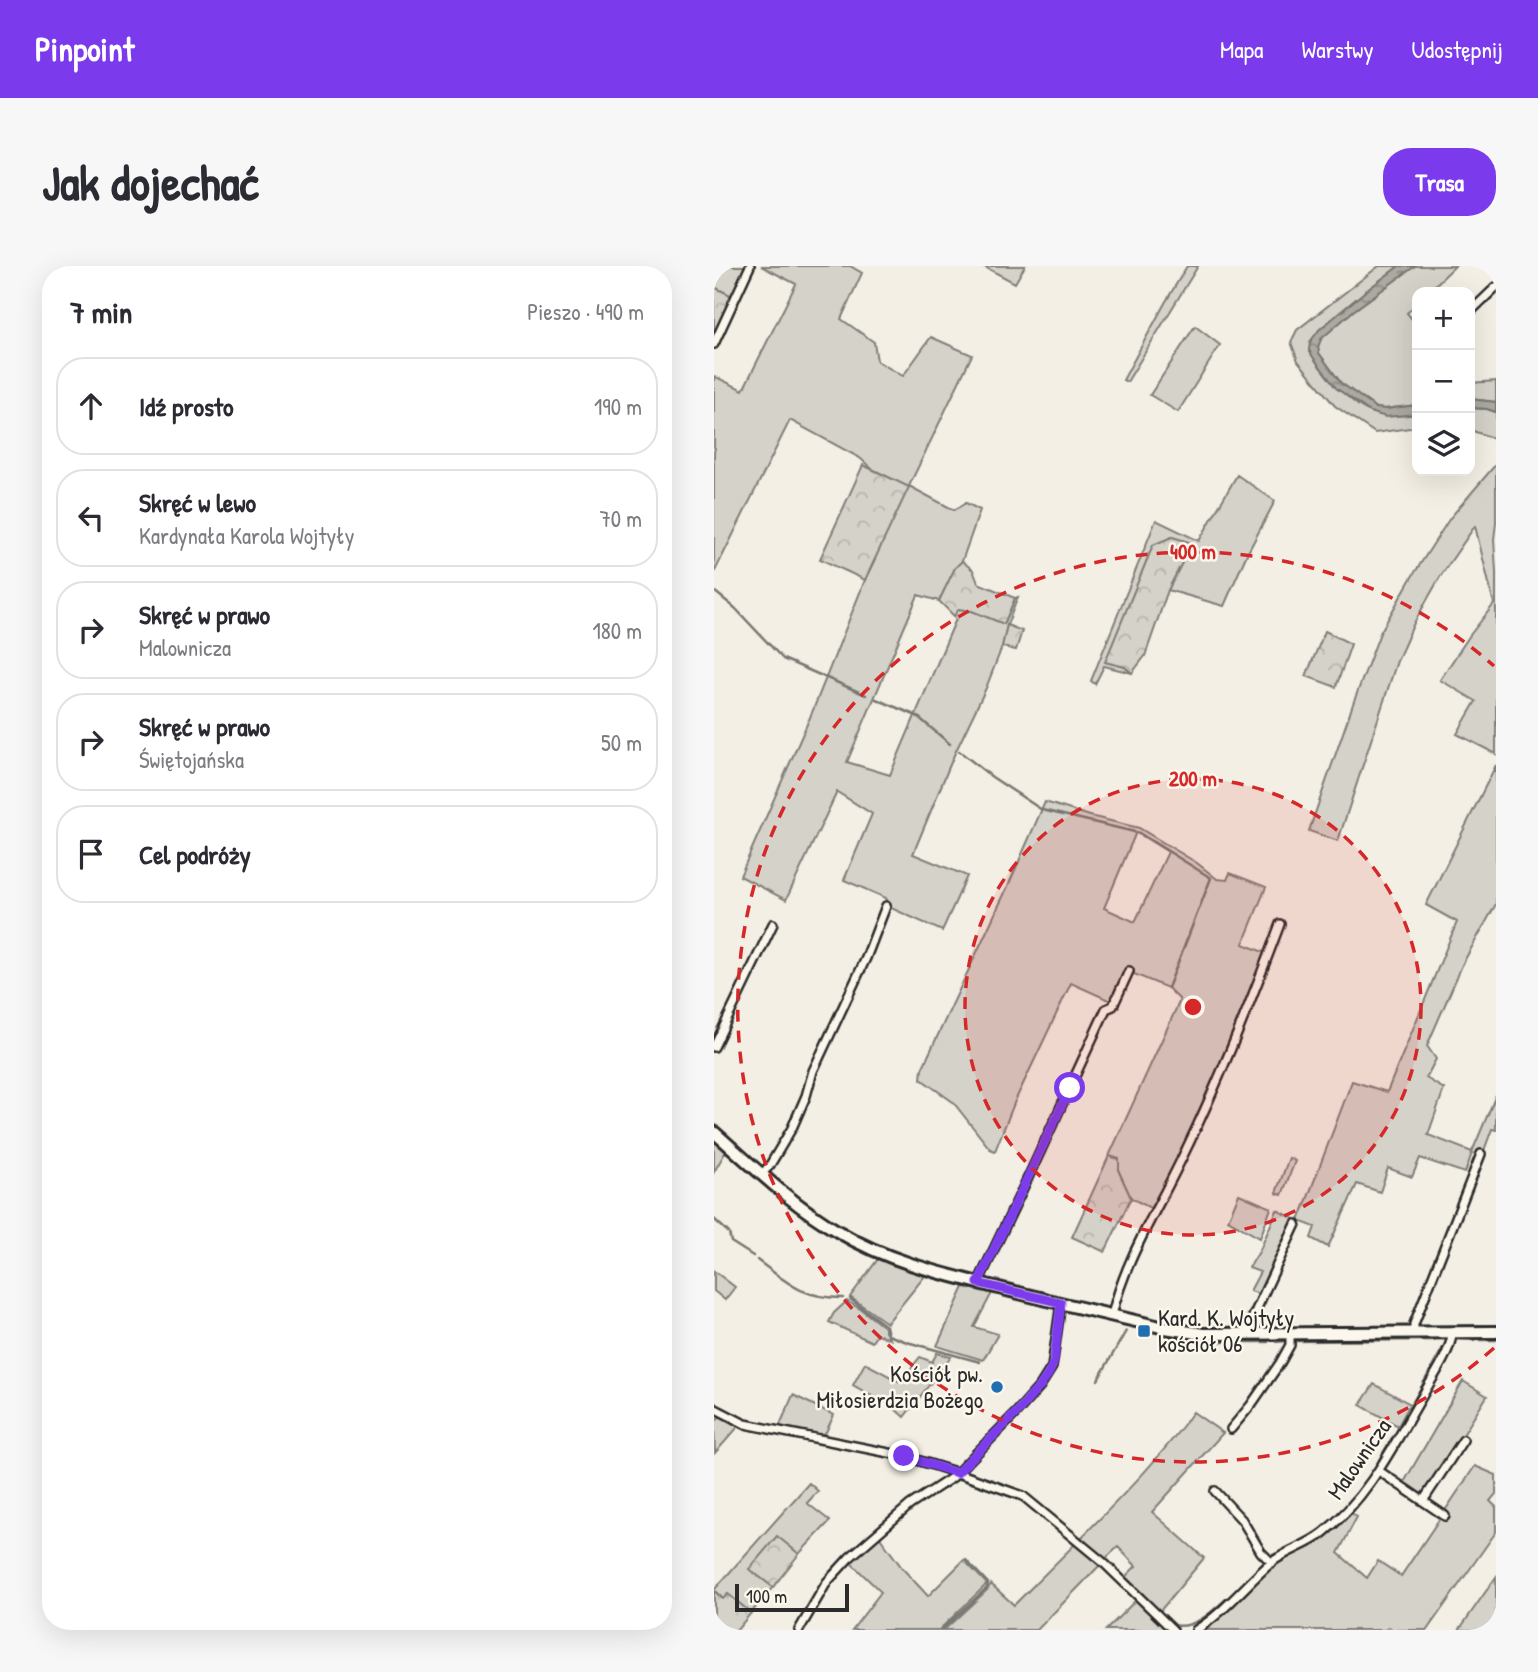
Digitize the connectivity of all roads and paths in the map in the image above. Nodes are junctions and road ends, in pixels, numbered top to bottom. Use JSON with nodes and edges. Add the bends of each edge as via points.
{"nodes":[{"id":1,"x":750,"y":266,"type":"edge"},
{"id":2,"x":1496,"y":287,"type":"edge"},
{"id":3,"x":1475,"y":307,"type":"edge"},
{"id":4,"x":714,"y":344,"type":"edge"},
{"id":5,"x":886,"y":906,"type":"dead end"},
{"id":6,"x":1280,"y":923,"type":"dead end"},
{"id":7,"x":773,"y":925,"type":"dead end"},
{"id":8,"x":1129,"y":971,"type":"dead end"},
{"id":9,"x":714,"y":1047,"type":"edge"},
{"id":10,"x":714,"y":1132,"type":"edge"},
{"id":11,"x":1481,"y":1154,"type":"dead end"},
{"id":12,"x":762,"y":1174,"type":"junction"},
{"id":13,"x":1296,"y":1224,"type":"dead end"},
{"id":14,"x":978,"y":1283,"type":"junction"},
{"id":15,"x":1061,"y":1303,"type":"junction"},
{"id":16,"x":1112,"y":1315,"type":"junction"},
{"id":17,"x":1452,"y":1332,"type":"junction"},
{"id":18,"x":1496,"y":1332,"type":"edge"},
{"id":19,"x":1414,"y":1333,"type":"junction"},
{"id":20,"x":1245,"y":1334,"type":"junction"},
{"id":21,"x":1290,"y":1334,"type":"junction"},
{"id":22,"x":714,"y":1408,"type":"edge"},
{"id":23,"x":1231,"y":1429,"type":"dead end"},
{"id":24,"x":1463,"y":1440,"type":"dead end"},
{"id":25,"x":1379,"y":1471,"type":"junction"},
{"id":26,"x":957,"y":1473,"type":"junction"},
{"id":27,"x":1215,"y":1491,"type":"dead end"},
{"id":28,"x":1423,"y":1501,"type":"junction"},
{"id":29,"x":1445,"y":1516,"type":"dead end"},
{"id":30,"x":1272,"y":1563,"type":"junction"},
{"id":31,"x":799,"y":1630,"type":"edge"},
{"id":32,"x":1173,"y":1630,"type":"edge"},
{"id":33,"x":1196,"y":1630,"type":"edge"}],
"edges":[{"from":1,"to":4,"type":"street"},
{"from":2,"to":3,"type":"street"},
{"from":5,"to":12,"type":"street","via":[[792,1128]]},
{"from":6,"to":16,"type":"street","via":[[1219,1081],[1137,1248]]},
{"from":7,"to":9,"type":"street"},
{"from":8,"to":14,"type":"street","via":[[1114,1006],[1106,1009]]},
{"from":10,"to":12,"type":"street"},
{"from":11,"to":19,"type":"street"},
{"from":12,"to":14,"type":"street","via":[[801,1208],[852,1240],[920,1268]]},
{"from":13,"to":20,"type":"street"},
{"from":14,"to":15,"type":"street"},
{"from":15,"to":16,"type":"street"},
{"from":15,"to":26,"type":"street","via":[[1049,1373]]},
{"from":16,"to":20,"type":"street","via":[[1188,1332]]},
{"from":17,"to":18,"type":"street"},
{"from":17,"to":19,"type":"street"},
{"from":17,"to":25,"type":"street","name":"Malownicza","via":[[1450,1345]]},
{"from":19,"to":21,"type":"street"},
{"from":20,"to":21,"type":"street"},
{"from":21,"to":23,"type":"street","via":[[1290,1345],[1280,1363]]},
{"from":22,"to":26,"type":"street","via":[[745,1424],[904,1456]]},
{"from":24,"to":28,"type":"street"},
{"from":25,"to":28,"type":"street"},
{"from":25,"to":30,"type":"street","name":"Malownicza","via":[[1337,1522]]},
{"from":26,"to":31,"type":"street","via":[[910,1505],[849,1558],[827,1582]]},
{"from":26,"to":32,"type":"street","via":[[1029,1500]]},
{"from":27,"to":30,"type":"street"},
{"from":28,"to":29,"type":"street"},
{"from":30,"to":33,"type":"street","name":"Malownicza"}]}
